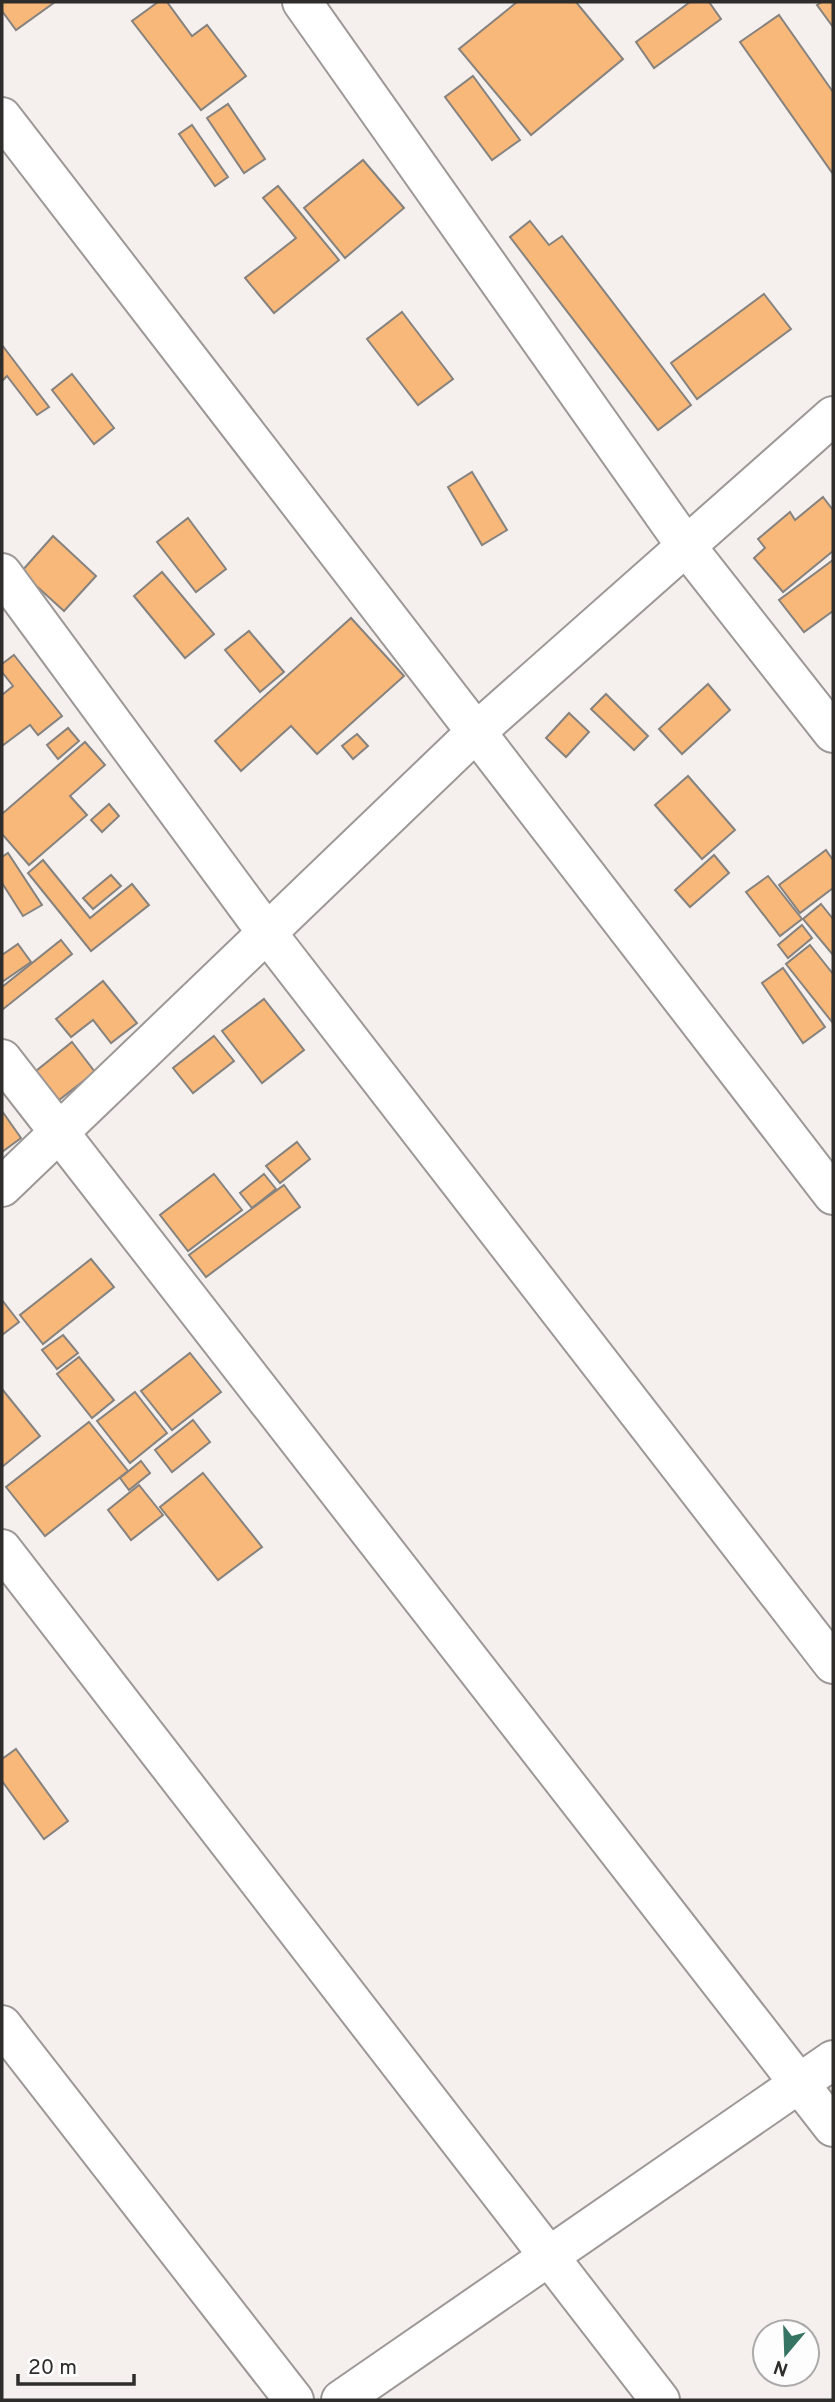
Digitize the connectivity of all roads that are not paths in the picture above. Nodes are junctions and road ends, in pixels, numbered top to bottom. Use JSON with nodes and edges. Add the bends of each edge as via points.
{"nodes":[{"id":1,"x":302,"y":2,"type":"edge"},
{"id":2,"x":2,"y":117,"type":"edge"},
{"id":3,"x":833,"y":416,"type":"edge"},
{"id":4,"x":686,"y":546,"type":"junction"},
{"id":5,"x":2,"y":573,"type":"edge"},
{"id":6,"x":476,"y":732,"type":"junction"},
{"id":7,"x":833,"y":733,"type":"edge"},
{"id":8,"x":267,"y":933,"type":"junction"},
{"id":9,"x":2,"y":1059,"type":"edge"},
{"id":10,"x":59,"y":1132,"type":"junction"},
{"id":11,"x":2,"y":1187,"type":"edge"},
{"id":12,"x":833,"y":1195,"type":"edge"},
{"id":13,"x":2,"y":1549,"type":"edge"},
{"id":14,"x":833,"y":1664,"type":"edge"},
{"id":15,"x":2,"y":2025,"type":"edge"},
{"id":16,"x":833,"y":2060,"type":"edge"},
{"id":17,"x":799,"y":2084,"type":"junction"},
{"id":18,"x":833,"y":2127,"type":"edge"},
{"id":19,"x":549,"y":2257,"type":"junction"},
{"id":20,"x":294,"y":2400,"type":"edge"},
{"id":21,"x":341,"y":2400,"type":"edge"},
{"id":22,"x":660,"y":2400,"type":"edge"}],
"edges":[{"from":1,"to":4,"type":"street"},
{"from":2,"to":6,"type":"street"},
{"from":3,"to":4,"type":"street"},
{"from":4,"to":6,"type":"street"},
{"from":4,"to":7,"type":"street"},
{"from":5,"to":8,"type":"street"},
{"from":6,"to":8,"type":"street"},
{"from":6,"to":12,"type":"street"},
{"from":8,"to":10,"type":"street"},
{"from":8,"to":14,"type":"street"},
{"from":9,"to":10,"type":"street"},
{"from":10,"to":11,"type":"street"},
{"from":10,"to":17,"type":"street"},
{"from":13,"to":19,"type":"street"},
{"from":15,"to":20,"type":"street"},
{"from":16,"to":17,"type":"street"},
{"from":17,"to":18,"type":"street"},
{"from":17,"to":19,"type":"street"},
{"from":19,"to":21,"type":"street"},
{"from":19,"to":22,"type":"street"}]}
